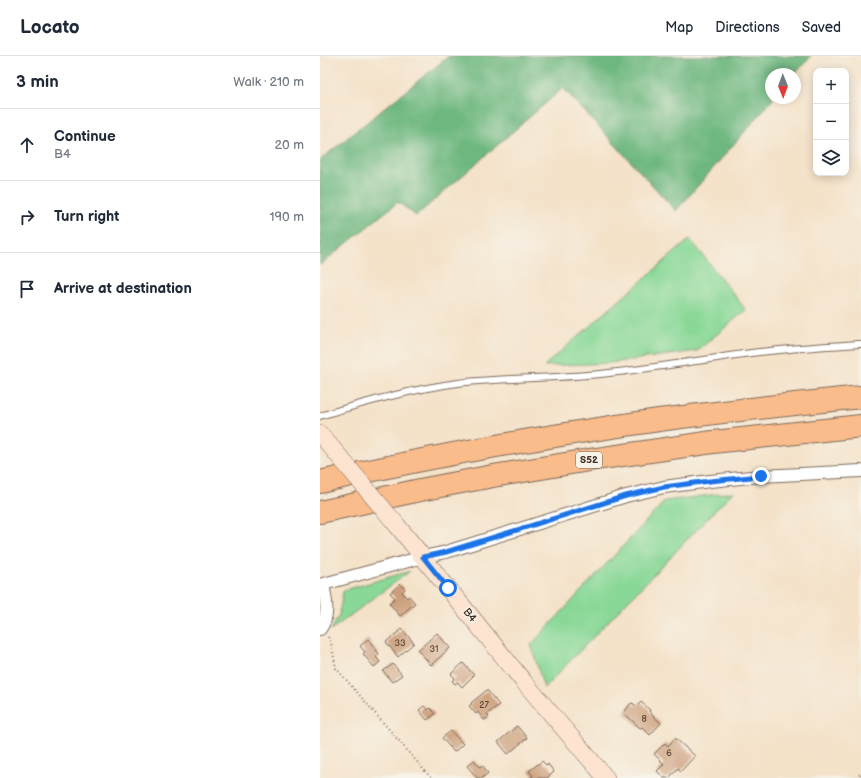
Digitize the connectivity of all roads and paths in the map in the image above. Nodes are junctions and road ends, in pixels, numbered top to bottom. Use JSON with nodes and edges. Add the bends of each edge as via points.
{"nodes":[{"id":1,"x":861,"y":344,"type":"edge"},
{"id":2,"x":861,"y":397,"type":"edge"},
{"id":3,"x":320,"y":416,"type":"edge"},
{"id":4,"x":861,"y":426,"type":"edge"},
{"id":5,"x":320,"y":434,"type":"edge"},
{"id":6,"x":861,"y":471,"type":"edge"},
{"id":7,"x":320,"y":482,"type":"edge"},
{"id":8,"x":320,"y":512,"type":"edge"},
{"id":9,"x":423,"y":557,"type":"junction"},
{"id":10,"x":322,"y":585,"type":"edge"},
{"id":11,"x":321,"y":628,"type":"edge"},
{"id":12,"x":861,"y":773,"type":"edge"},
{"id":13,"x":431,"y":778,"type":"edge"},
{"id":14,"x":606,"y":778,"type":"edge"},
{"id":15,"x":857,"y":778,"type":"edge"}],
"edges":[{"from":1,"to":3,"type":"lane","via":[[717,357],[607,374],[458,384],[416,390]]},
{"from":2,"to":7,"type":"highway","via":[[668,419],[567,434],[448,455]]},
{"from":4,"to":8,"type":"highway","number":"S52","via":[[713,442],[589,460],[420,490]]},
{"from":5,"to":9,"type":"street","name":"B4","bridge":true},
{"from":6,"to":9,"type":"street","via":[[754,477],[664,487]]},
{"from":9,"to":10,"type":"street"},
{"from":9,"to":14,"type":"street","name":"B4"},
{"from":10,"to":11,"type":"street","via":[[326,612]]},
{"from":11,"to":13,"type":"path","via":[[331,643],[336,668]]},
{"from":12,"to":15,"type":"path"}]}
